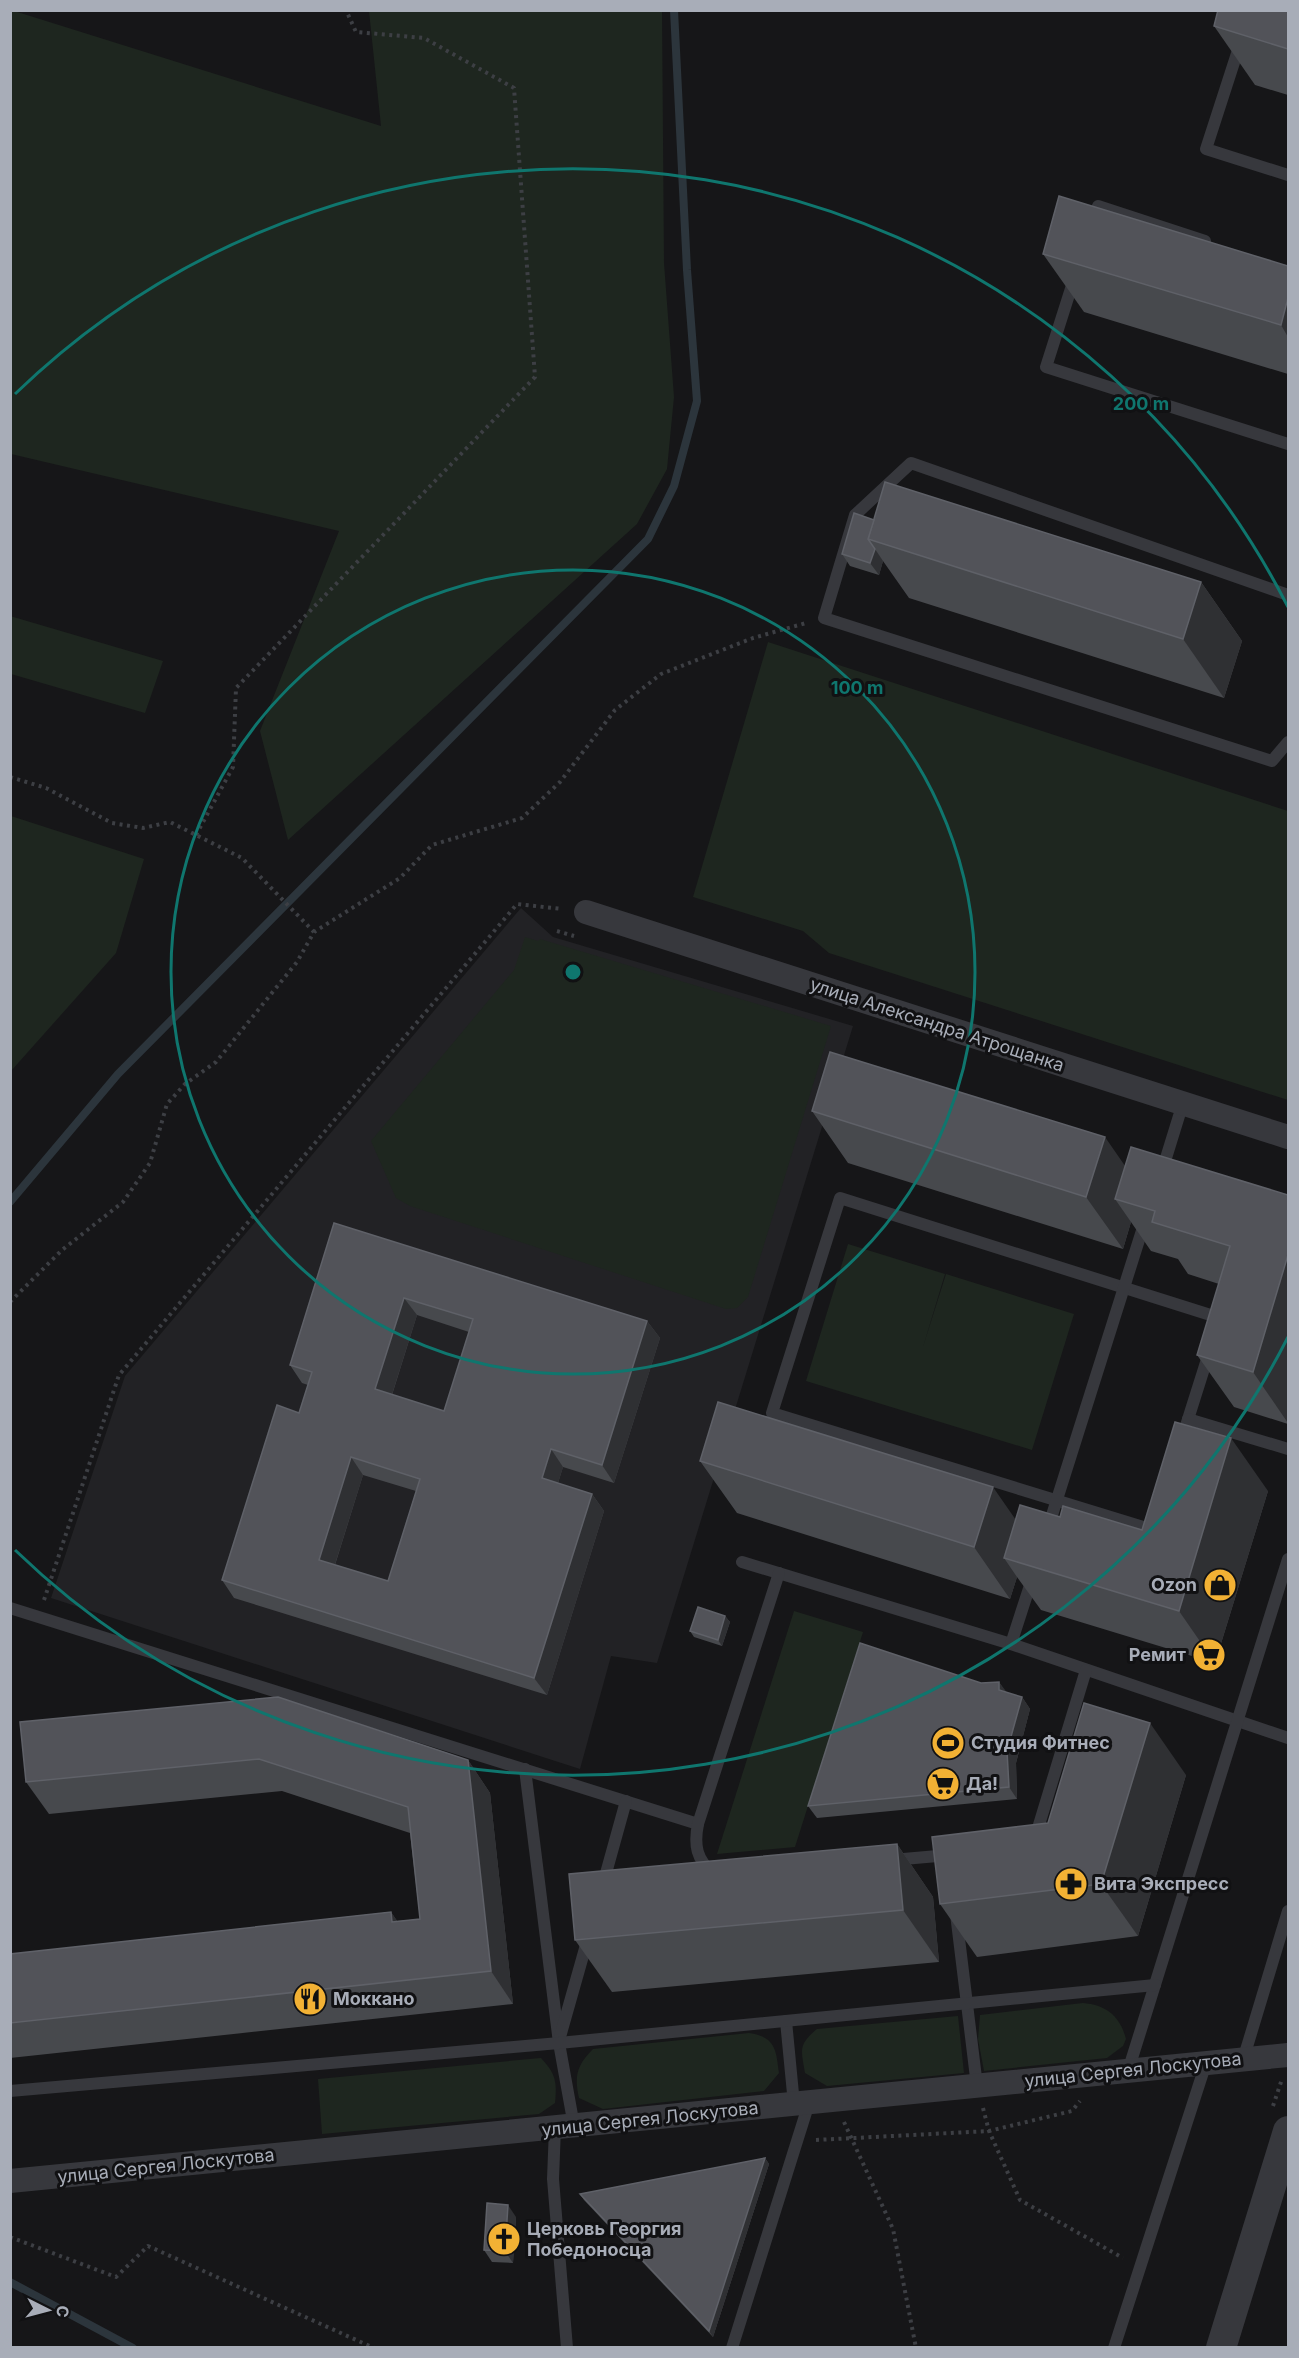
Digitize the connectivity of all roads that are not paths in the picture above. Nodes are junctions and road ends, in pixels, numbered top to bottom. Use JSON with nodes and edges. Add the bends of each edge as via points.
{"nodes":[{"id":1,"x":1244,"y":32,"type":"edge"},
{"id":2,"x":1288,"y":175,"type":"edge"},
{"id":3,"x":1088,"y":238,"type":"edge"},
{"id":4,"x":1221,"y":246,"type":"edge"},
{"id":5,"x":1077,"y":270,"type":"edge"},
{"id":6,"x":1288,"y":444,"type":"edge"},
{"id":7,"x":1288,"y":595,"type":"edge"},
{"id":8,"x":1288,"y":742,"type":"edge"},
{"id":9,"x":586,"y":912,"type":"road end"},
{"id":10,"x":1183,"y":1103,"type":"junction"},
{"id":11,"x":1288,"y":1137,"type":"edge"},
{"id":12,"x":1159,"y":1179,"type":"edge"},
{"id":13,"x":1149,"y":1212,"type":"edge"},
{"id":14,"x":1125,"y":1287,"type":"junction"},
{"id":15,"x":1188,"y":1419,"type":"junction"},
{"id":16,"x":1288,"y":1449,"type":"edge"},
{"id":17,"x":1057,"y":1501,"type":"junction"},
{"id":18,"x":1043,"y":1545,"type":"edge"},
{"id":19,"x":1288,"y":1559,"type":"edge"},
{"id":20,"x":742,"y":1562,"type":"dead end"},
{"id":21,"x":1036,"y":1567,"type":"edge"},
{"id":22,"x":779,"y":1573,"type":"junction"},
{"id":23,"x":10,"y":1608,"type":"edge"},
{"id":24,"x":1011,"y":1644,"type":"junction"},
{"id":25,"x":1086,"y":1670,"type":"junction"},
{"id":26,"x":1236,"y":1722,"type":"junction"},
{"id":27,"x":1288,"y":1738,"type":"edge"},
{"id":28,"x":525,"y":1769,"type":"junction"},
{"id":29,"x":626,"y":1801,"type":"junction"},
{"id":30,"x":698,"y":1824,"type":"junction"},
{"id":31,"x":1022,"y":1848,"type":"edge"},
{"id":32,"x":952,"y":1858,"type":"edge"},
{"id":33,"x":880,"y":1861,"type":"edge"},
{"id":34,"x":731,"y":1875,"type":"edge"},
{"id":35,"x":600,"y":1893,"type":"edge"},
{"id":36,"x":954,"y":1900,"type":"edge"},
{"id":37,"x":1288,"y":1911,"type":"edge"},
{"id":38,"x":591,"y":1928,"type":"edge"},
{"id":39,"x":1155,"y":1985,"type":"junction"},
{"id":40,"x":967,"y":2003,"type":"junction"},
{"id":41,"x":786,"y":2021,"type":"junction"},
{"id":42,"x":559,"y":2043,"type":"junction"},
{"id":43,"x":1288,"y":2055,"type":"edge"},
{"id":44,"x":1242,"y":2060,"type":"junction"},
{"id":45,"x":1206,"y":2063,"type":"junction"},
{"id":46,"x":1116,"y":2072,"type":"junction"},
{"id":47,"x":977,"y":2086,"type":"junction"},
{"id":48,"x":10,"y":2091,"type":"edge"},
{"id":49,"x":812,"y":2103,"type":"junction"},
{"id":50,"x":564,"y":2127,"type":"junction"},
{"id":51,"x":1288,"y":2131,"type":"edge"},
{"id":52,"x":10,"y":2181,"type":"edge"},
{"id":53,"x":567,"y":2348,"type":"edge"},
{"id":54,"x":732,"y":2348,"type":"edge"},
{"id":55,"x":1114,"y":2348,"type":"edge"},
{"id":56,"x":1221,"y":2348,"type":"edge"}],
"edges":[{"from":1,"to":2,"type":"lane","via":[[1206,150]]},
{"from":3,"to":4,"type":"lane","via":[[1098,206]]},
{"from":5,"to":6,"type":"lane","via":[[1046,367]]},
{"from":7,"to":8,"type":"lane","via":[[911,463],[855,515],[824,618],[1272,761]]},
{"from":9,"to":10,"type":"street","name":"улица Александра Атрощанка"},
{"from":10,"to":11,"type":"street","name":"улица Александра Атрощанка"},
{"from":10,"to":12,"type":"lane"},
{"from":13,"to":14,"type":"lane"},
{"from":14,"to":15,"type":"lane","via":[[1220,1318]]},
{"from":14,"to":17,"type":"lane"},
{"from":14,"to":17,"type":"lane","via":[[840,1198],[825,1244],[772,1413]]},
{"from":15,"to":16,"type":"lane"},
{"from":15,"to":17,"type":"lane","via":[[1153,1530]]},
{"from":17,"to":18,"type":"lane"},
{"from":19,"to":26,"type":"lane"},
{"from":20,"to":22,"type":"lane"},
{"from":21,"to":24,"type":"lane"},
{"from":22,"to":24,"type":"lane"},
{"from":22,"to":30,"type":"lane"},
{"from":23,"to":28,"type":"lane"},
{"from":24,"to":25,"type":"lane"},
{"from":25,"to":26,"type":"lane"},
{"from":25,"to":31,"type":"lane","via":[[1032,1846]]},
{"from":26,"to":27,"type":"lane"},
{"from":26,"to":39,"type":"lane"},
{"from":28,"to":29,"type":"lane"},
{"from":28,"to":42,"type":"lane"},
{"from":29,"to":30,"type":"lane"},
{"from":29,"to":35,"type":"lane"},
{"from":30,"to":34,"type":"lane","via":[[695,1842],[704,1867],[720,1876]]},
{"from":32,"to":33,"type":"lane"},
{"from":36,"to":40,"type":"lane"},
{"from":37,"to":44,"type":"lane"},
{"from":38,"to":42,"type":"lane"},
{"from":39,"to":40,"type":"lane"},
{"from":39,"to":46,"type":"lane"},
{"from":40,"to":41,"type":"lane"},
{"from":40,"to":47,"type":"lane"},
{"from":41,"to":42,"type":"lane"},
{"from":41,"to":49,"type":"lane"},
{"from":42,"to":48,"type":"lane"},
{"from":42,"to":50,"type":"lane"},
{"from":43,"to":44,"type":"street","name":"улица Сергея Лоскутова"},
{"from":44,"to":45,"type":"street","name":"улица Сергея Лоскутова"},
{"from":45,"to":46,"type":"street","name":"улица Сергея Лоскутова"},
{"from":45,"to":55,"type":"lane"},
{"from":46,"to":47,"type":"street","name":"улица Сергея Лоскутова"},
{"from":47,"to":49,"type":"street","name":"улица Сергея Лоскутова"},
{"from":49,"to":50,"type":"street","name":"улица Сергея Лоскутова"},
{"from":49,"to":54,"type":"lane"},
{"from":50,"to":52,"type":"street","name":"улица Сергея Лоскутова"},
{"from":50,"to":53,"type":"lane","via":[[553,2179]]},
{"from":51,"to":56,"type":"street"}]}
